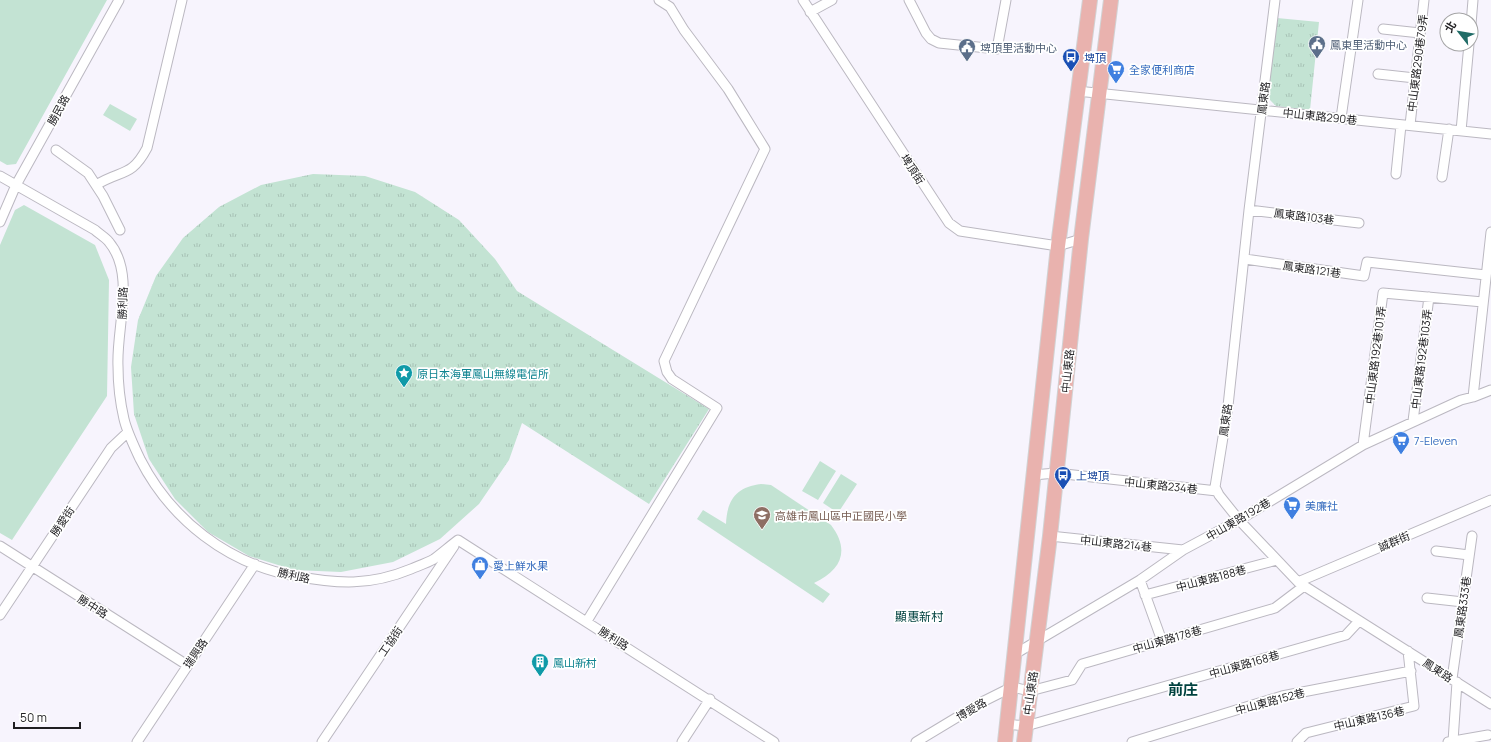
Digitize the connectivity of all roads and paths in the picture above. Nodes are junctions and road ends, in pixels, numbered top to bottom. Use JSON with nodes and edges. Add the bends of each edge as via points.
{"nodes":[{"id":1,"x":119,"y":0,"type":"edge"},
{"id":2,"x":182,"y":0,"type":"edge"},
{"id":3,"x":659,"y":0,"type":"edge"},
{"id":4,"x":803,"y":0,"type":"edge"},
{"id":5,"x":832,"y":0,"type":"edge"},
{"id":6,"x":910,"y":0,"type":"edge"},
{"id":7,"x":1006,"y":0,"type":"edge"},
{"id":8,"x":1090,"y":0,"type":"edge"},
{"id":9,"x":1111,"y":0,"type":"edge"},
{"id":10,"x":1275,"y":0,"type":"edge"},
{"id":11,"x":1358,"y":0,"type":"edge"},
{"id":12,"x":1424,"y":0,"type":"edge"},
{"id":13,"x":1473,"y":0,"type":"edge"},
{"id":14,"x":810,"y":12,"type":"junction"},
{"id":15,"x":1472,"y":12,"type":"edge"},
{"id":16,"x":1382,"y":29,"type":"dead end"},
{"id":17,"x":1420,"y":33,"type":"junction"},
{"id":18,"x":1468,"y":52,"type":"edge"},
{"id":19,"x":1378,"y":74,"type":"dead end"},
{"id":20,"x":1415,"y":78,"type":"junction"},
{"id":21,"x":1077,"y":91,"type":"junction"},
{"id":22,"x":1099,"y":93,"type":"junction"},
{"id":23,"x":1262,"y":110,"type":"junction"},
{"id":24,"x":1341,"y":118,"type":"junction"},
{"id":25,"x":1406,"y":125,"type":"junction"},
{"id":26,"x":1449,"y":129,"type":"junction"},
{"id":27,"x":1461,"y":131,"type":"junction"},
{"id":28,"x":1491,"y":134,"type":"edge"},
{"id":29,"x":56,"y":150,"type":"dead end"},
{"id":30,"x":1396,"y":174,"type":"dead end"},
{"id":31,"x":0,"y":176,"type":"edge"},
{"id":32,"x":1442,"y":177,"type":"dead end"},
{"id":33,"x":16,"y":185,"type":"junction"},
{"id":34,"x":96,"y":185,"type":"junction"},
{"id":35,"x":1249,"y":210,"type":"junction"},
{"id":36,"x":0,"y":222,"type":"edge"},
{"id":37,"x":1359,"y":223,"type":"dead end"},
{"id":38,"x":120,"y":230,"type":"dead end"},
{"id":39,"x":1491,"y":232,"type":"edge"},
{"id":40,"x":1081,"y":239,"type":"junction"},
{"id":41,"x":1058,"y":246,"type":"junction"},
{"id":42,"x":1245,"y":259,"type":"junction"},
{"id":43,"x":1486,"y":275,"type":"junction"},
{"id":44,"x":1429,"y":297,"type":"junction"},
{"id":45,"x":1484,"y":302,"type":"junction"},
{"id":46,"x":1491,"y":390,"type":"edge"},
{"id":47,"x":1473,"y":397,"type":"junction"},
{"id":48,"x":1413,"y":421,"type":"junction"},
{"id":49,"x":128,"y":432,"type":"junction"},
{"id":50,"x":1363,"y":445,"type":"junction"},
{"id":51,"x":1056,"y":473,"type":"junction"},
{"id":52,"x":1032,"y":475,"type":"junction"},
{"id":53,"x":1217,"y":492,"type":"junction"},
{"id":54,"x":1491,"y":500,"type":"edge"},
{"id":55,"x":1239,"y":520,"type":"junction"},
{"id":56,"x":1050,"y":536,"type":"junction"},
{"id":57,"x":1472,"y":536,"type":"dead end"},
{"id":58,"x":458,"y":540,"type":"junction"},
{"id":59,"x":0,"y":546,"type":"edge"},
{"id":60,"x":1183,"y":550,"type":"junction"},
{"id":61,"x":1436,"y":551,"type":"dead end"},
{"id":62,"x":1469,"y":555,"type":"junction"},
{"id":63,"x":1278,"y":560,"type":"junction"},
{"id":64,"x":255,"y":564,"type":"junction"},
{"id":65,"x":32,"y":566,"type":"junction"},
{"id":66,"x":1140,"y":580,"type":"junction"},
{"id":67,"x":1301,"y":584,"type":"junction"},
{"id":68,"x":1145,"y":595,"type":"junction"},
{"id":69,"x":1426,"y":598,"type":"dead end"},
{"id":70,"x":1463,"y":602,"type":"junction"},
{"id":71,"x":0,"y":615,"type":"edge"},
{"id":72,"x":587,"y":621,"type":"junction"},
{"id":73,"x":1359,"y":621,"type":"junction"},
{"id":74,"x":1038,"y":641,"type":"junction"},
{"id":75,"x":1162,"y":641,"type":"junction"},
{"id":76,"x":1408,"y":651,"type":"junction"},
{"id":77,"x":1015,"y":654,"type":"junction"},
{"id":78,"x":187,"y":665,"type":"junction"},
{"id":79,"x":1411,"y":671,"type":"junction"},
{"id":80,"x":1454,"y":681,"type":"junction"},
{"id":81,"x":1012,"y":688,"type":"junction"},
{"id":82,"x":1030,"y":690,"type":"junction"},
{"id":83,"x":710,"y":699,"type":"junction"},
{"id":84,"x":1491,"y":704,"type":"edge"},
{"id":85,"x":1006,"y":724,"type":"junction"},
{"id":86,"x":1026,"y":726,"type":"junction"},
{"id":87,"x":1488,"y":736,"type":"edge"},
{"id":88,"x":1450,"y":741,"type":"edge"},
{"id":89,"x":137,"y":742,"type":"edge"},
{"id":90,"x":322,"y":742,"type":"edge"},
{"id":91,"x":682,"y":742,"type":"edge"},
{"id":92,"x":774,"y":742,"type":"edge"},
{"id":93,"x":916,"y":742,"type":"edge"},
{"id":94,"x":1005,"y":742,"type":"edge"},
{"id":95,"x":1024,"y":742,"type":"edge"},
{"id":96,"x":1132,"y":742,"type":"edge"},
{"id":97,"x":1297,"y":742,"type":"edge"}],
"edges":[{"from":1,"to":33,"type":"street","name":"勝民路"},
{"from":2,"to":34,"type":"street","via":[[146,148],[135,167],[128,172],[110,176]]},
{"from":3,"to":72,"type":"street","via":[[670,8],[728,89],[765,149],[664,361],[672,379],[717,408]]},
{"from":4,"to":14,"type":"street","name":"埤頂街"},
{"from":5,"to":14,"type":"street"},
{"from":6,"to":7,"type":"street","via":[[931,39],[939,43],[997,49]]},
{"from":8,"to":21,"type":"main road","name":"中山東路"},
{"from":9,"to":22,"type":"main road","name":"中山東路"},
{"from":10,"to":23,"type":"street","name":"鳳東路"},
{"from":11,"to":24,"type":"street"},
{"from":12,"to":17,"type":"street","name":"中山東路290巷79弄"},
{"from":13,"to":15,"type":"street"},
{"from":14,"to":41,"type":"street","name":"埤頂街","via":[[949,223],[960,231]]},
{"from":16,"to":17,"type":"street"},
{"from":17,"to":20,"type":"street","name":"中山東路290巷79弄"},
{"from":18,"to":27,"type":"street"},
{"from":19,"to":20,"type":"street"},
{"from":20,"to":25,"type":"street","name":"中山東路290巷79弄"},
{"from":21,"to":22,"type":"street","name":"中山東路290巷"},
{"from":21,"to":41,"type":"main road","name":"中山東路"},
{"from":22,"to":23,"type":"street","name":"中山東路290巷"},
{"from":22,"to":40,"type":"main road","name":"中山東路"},
{"from":23,"to":24,"type":"street","name":"中山東路290巷"},
{"from":23,"to":35,"type":"street","name":"鳳東路"},
{"from":24,"to":25,"type":"street","name":"中山東路290巷"},
{"from":25,"to":26,"type":"street","name":"中山東路290巷"},
{"from":25,"to":30,"type":"street","name":"中山東路290巷79弄"},
{"from":26,"to":27,"type":"street","name":"中山東路290巷"},
{"from":26,"to":32,"type":"street"},
{"from":27,"to":28,"type":"street","name":"中山東路290巷"},
{"from":29,"to":34,"type":"street","via":[[88,173]]},
{"from":31,"to":33,"type":"street","name":"勝利路"},
{"from":33,"to":36,"type":"street","name":"勝民路"},
{"from":33,"to":49,"type":"street","name":"勝利路","via":[[95,230],[109,241],[115,251],[124,289],[118,364],[124,420]]},
{"from":34,"to":38,"type":"street"},
{"from":35,"to":37,"type":"street","name":"鳳東路103巷"},
{"from":35,"to":42,"type":"street","name":"鳳東路"},
{"from":39,"to":43,"type":"street"},
{"from":40,"to":41,"type":"street","name":"埤頂街"},
{"from":40,"to":51,"type":"main road","name":"中山東路"},
{"from":41,"to":52,"type":"main road","name":"中山東路"},
{"from":42,"to":43,"type":"street","name":"鳳東路121巷","via":[[1364,276],[1367,262]]},
{"from":42,"to":53,"type":"street","name":"鳳東路","via":[[1228,406],[1215,487]]},
{"from":43,"to":45,"type":"street"},
{"from":44,"to":45,"type":"street","name":"中山東路192巷101弄"},
{"from":44,"to":48,"type":"street","name":"中山東路192巷103弄"},
{"from":44,"to":50,"type":"street","name":"中山東路192巷101弄","via":[[1383,293]]},
{"from":45,"to":47,"type":"street"},
{"from":46,"to":47,"type":"street","name":"中山東路192巷"},
{"from":47,"to":48,"type":"street","name":"中山東路192巷"},
{"from":48,"to":50,"type":"street","name":"中山東路192巷"},
{"from":49,"to":64,"type":"street","name":"勝利路","via":[[147,472],[179,514],[213,542]]},
{"from":49,"to":65,"type":"street","name":"勝愛街","via":[[111,448]]},
{"from":50,"to":55,"type":"street","name":"中山東路192巷"},
{"from":51,"to":52,"type":"street","name":"中山東路234巷"},
{"from":51,"to":53,"type":"street","name":"中山東路234巷"},
{"from":51,"to":56,"type":"main road","name":"中山東路"},
{"from":52,"to":77,"type":"main road","name":"中山東路"},
{"from":53,"to":55,"type":"street","name":"鳳東路"},
{"from":54,"to":67,"type":"street","name":"誠群街"},
{"from":55,"to":60,"type":"street","name":"中山東路192巷"},
{"from":55,"to":63,"type":"street","name":"鳳東路"},
{"from":56,"to":60,"type":"street","name":"中山東路214巷"},
{"from":56,"to":74,"type":"main road","name":"中山東路"},
{"from":57,"to":62,"type":"street","name":"鳳東路333巷"},
{"from":58,"to":64,"type":"street","name":"勝利路","via":[[430,560],[375,581],[319,581],[284,574]]},
{"from":58,"to":72,"type":"street","name":"勝利路"},
{"from":58,"to":90,"type":"street","name":"工協街"},
{"from":59,"to":65,"type":"street","name":"勝中路"},
{"from":60,"to":66,"type":"street","name":"中山東路192巷"},
{"from":61,"to":62,"type":"street"},
{"from":62,"to":70,"type":"street","name":"鳳東路333巷"},
{"from":63,"to":67,"type":"street","name":"鳳東路"},
{"from":63,"to":68,"type":"street","name":"中山東路188巷"},
{"from":64,"to":78,"type":"street","name":"瑞興路"},
{"from":65,"to":71,"type":"street","name":"勝愛街"},
{"from":65,"to":78,"type":"street","name":"勝中路"},
{"from":66,"to":68,"type":"street"},
{"from":66,"to":74,"type":"street","name":"中山東路192巷"},
{"from":67,"to":73,"type":"street","name":"鳳東路"},
{"from":67,"to":75,"type":"street","name":"中山東路178巷","via":[[1275,608]]},
{"from":68,"to":75,"type":"street"},
{"from":69,"to":70,"type":"street"},
{"from":70,"to":80,"type":"street","name":"鳳東路333巷"},
{"from":72,"to":83,"type":"street","name":"勝利路"},
{"from":73,"to":76,"type":"street","name":"鳳東路"},
{"from":73,"to":86,"type":"street","name":"中山東路168巷","via":[[1346,635]]},
{"from":74,"to":77,"type":"street","name":"中山東路192巷"},
{"from":74,"to":82,"type":"main road","name":"中山東路"},
{"from":75,"to":82,"type":"street","name":"中山東路178巷","via":[[1082,664],[1072,680]]},
{"from":76,"to":79,"type":"street","name":"中山東路136巷"},
{"from":76,"to":80,"type":"street","name":"鳳東路"},
{"from":77,"to":81,"type":"main road","name":"中山東路"},
{"from":78,"to":89,"type":"street","name":"瑞興路"},
{"from":79,"to":96,"type":"street","name":"中山東路152巷","via":[[1282,696]]},
{"from":79,"to":97,"type":"street","name":"中山東路136巷","via":[[1415,704],[1412,708],[1306,733]]},
{"from":80,"to":84,"type":"street","name":"鳳東路"},
{"from":80,"to":88,"type":"street","name":"鳳東路333巷"},
{"from":81,"to":82,"type":"street"},
{"from":81,"to":85,"type":"main road","name":"中山東路"},
{"from":81,"to":93,"type":"street","name":"博愛路","via":[[984,701]]},
{"from":82,"to":86,"type":"main road","name":"中山東路"},
{"from":83,"to":91,"type":"street"},
{"from":83,"to":92,"type":"street","name":"勝利路"},
{"from":85,"to":86,"type":"street","name":"中山東路168巷"},
{"from":85,"to":94,"type":"main road","name":"中山東路"},
{"from":86,"to":95,"type":"main road","name":"中山東路"},
{"from":87,"to":88,"type":"street"}]}
